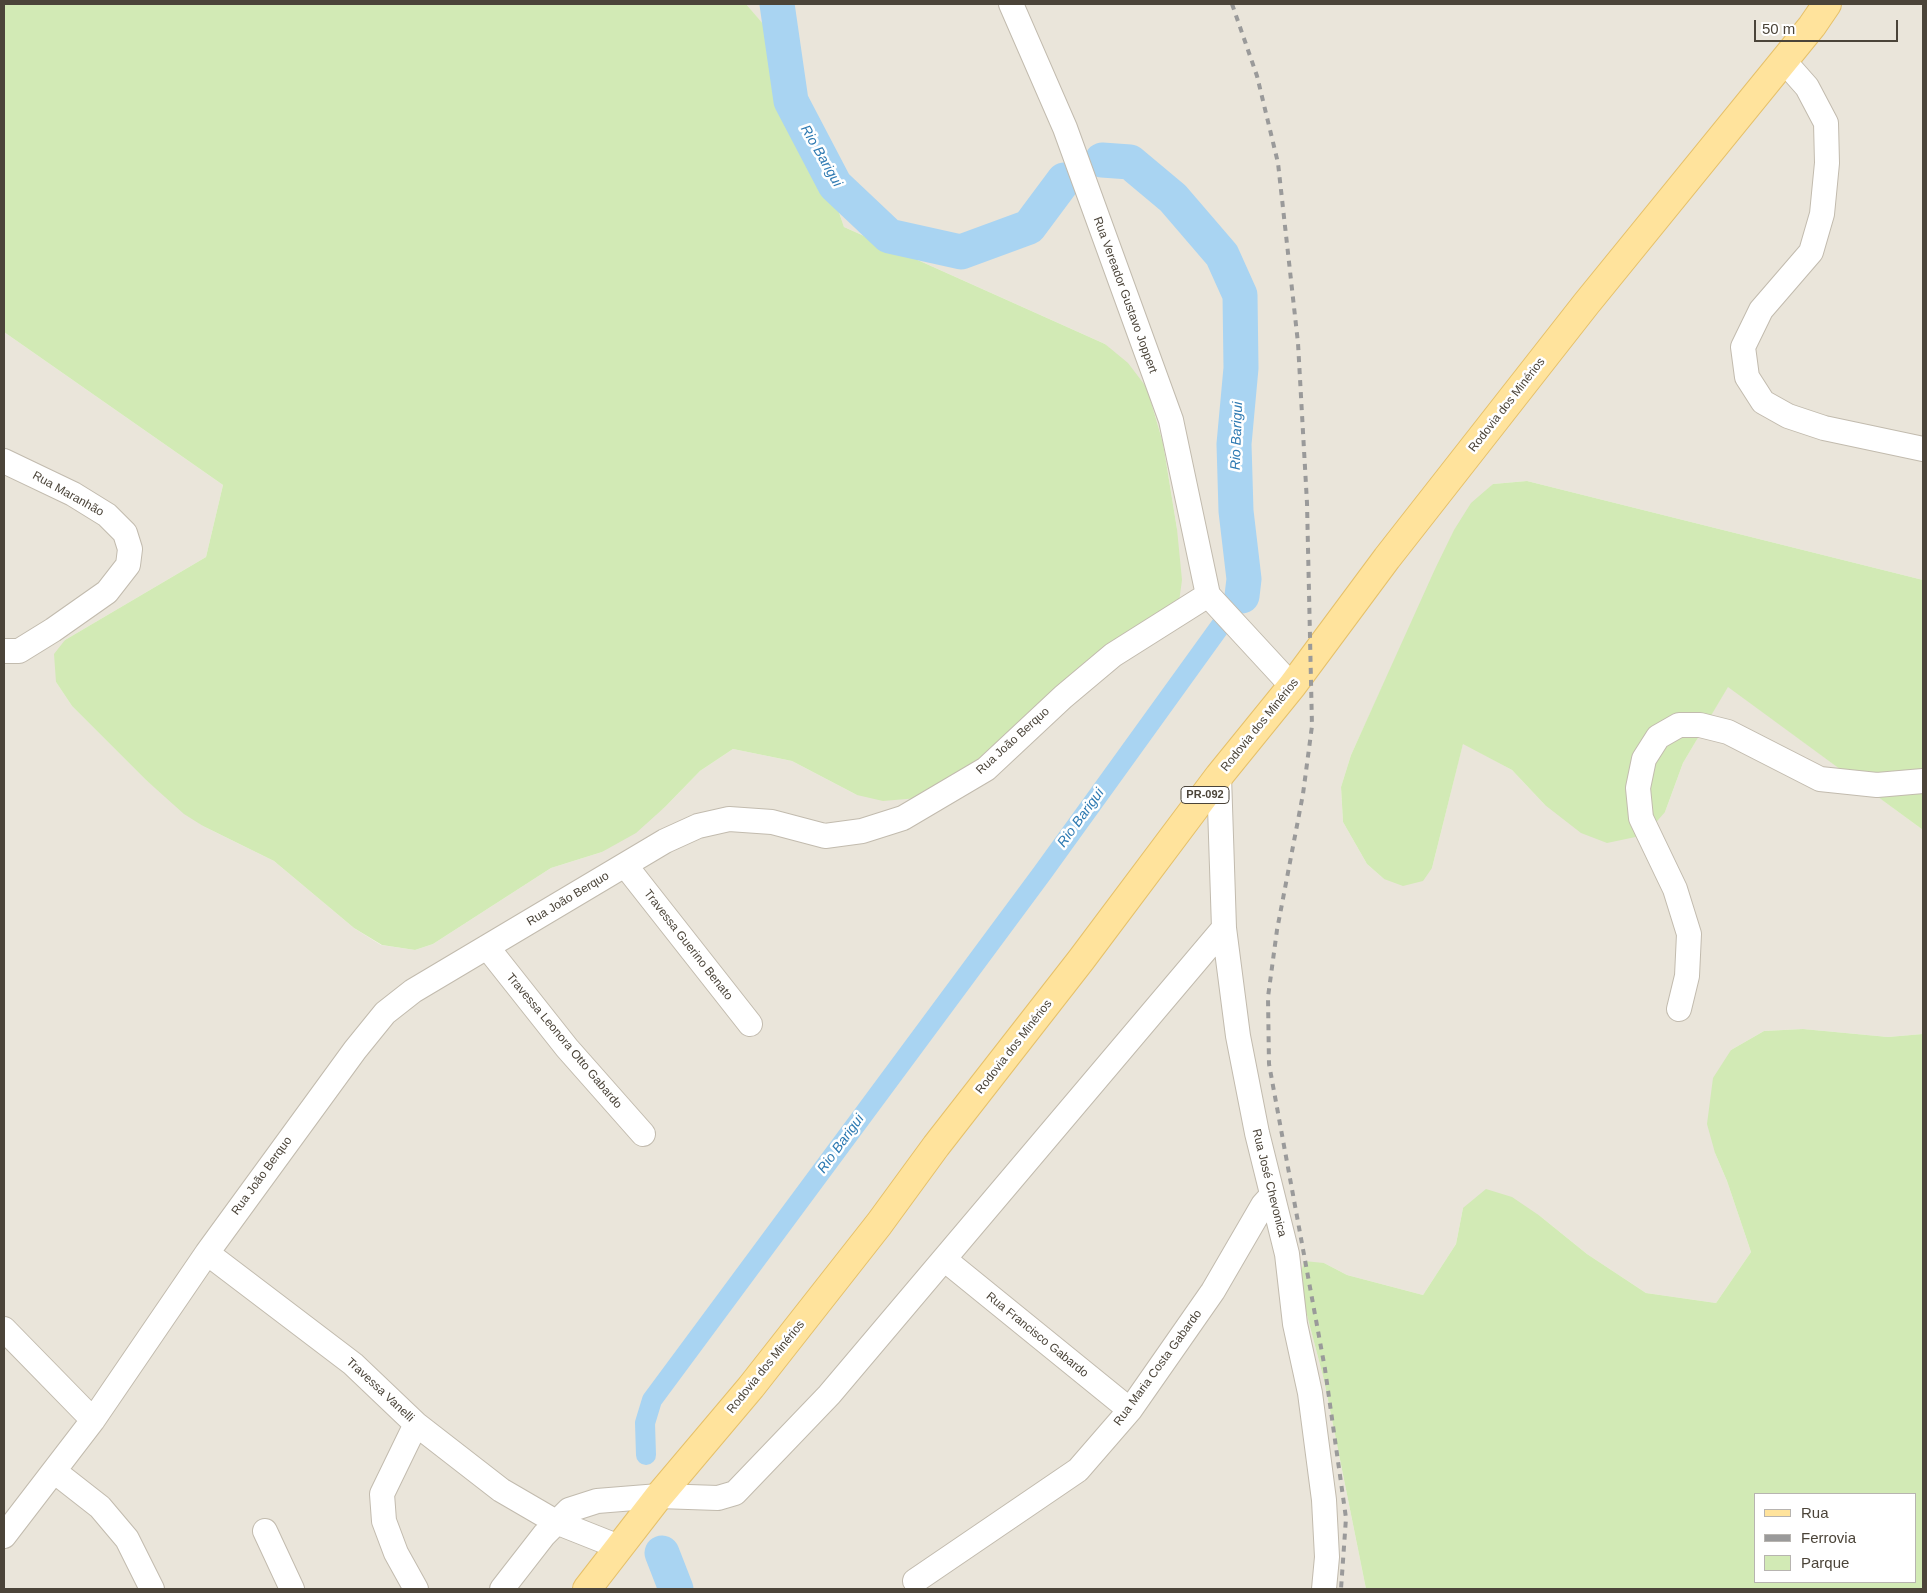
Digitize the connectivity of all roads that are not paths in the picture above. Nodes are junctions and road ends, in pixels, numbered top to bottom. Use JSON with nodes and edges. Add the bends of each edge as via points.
{"nodes":[{"id":1,"x":1011,"y":4,"type":"edge"},
{"id":2,"x":1827,"y":4,"type":"edge"},
{"id":3,"x":1784,"y":60,"type":"junction"},
{"id":4,"x":1923,"y":449,"type":"edge"},
{"id":5,"x":4,"y":461,"type":"edge"},
{"id":6,"x":1208,"y":595,"type":"junction"},
{"id":7,"x":9,"y":654,"type":"edge"},
{"id":8,"x":1292,"y":686,"type":"junction"},
{"id":9,"x":1219,"y":776,"type":"junction"},
{"id":10,"x":1923,"y":781,"type":"edge"},
{"id":11,"x":625,"y":865,"type":"junction"},
{"id":12,"x":1224,"y":928,"type":"junction"},
{"id":13,"x":487,"y":946,"type":"junction"},
{"id":14,"x":1678,"y":1009,"type":"dead end"},
{"id":15,"x":750,"y":1024,"type":"dead end"},
{"id":16,"x":643,"y":1134,"type":"dead end"},
{"id":17,"x":1272,"y":1195,"type":"junction"},
{"id":18,"x":207,"y":1253,"type":"junction"},
{"id":19,"x":944,"y":1259,"type":"junction"},
{"id":20,"x":4,"y":1329,"type":"edge"},
{"id":21,"x":1130,"y":1410,"type":"junction"},
{"id":22,"x":93,"y":1420,"type":"junction"},
{"id":23,"x":416,"y":1424,"type":"junction"},
{"id":24,"x":54,"y":1471,"type":"junction"},
{"id":25,"x":658,"y":1496,"type":"junction"},
{"id":26,"x":556,"y":1522,"type":"junction"},
{"id":27,"x":265,"y":1530,"type":"dead end"},
{"id":28,"x":4,"y":1536,"type":"edge"},
{"id":29,"x":619,"y":1547,"type":"junction"},
{"id":30,"x":915,"y":1581,"type":"dead end"},
{"id":31,"x":152,"y":1589,"type":"edge"},
{"id":32,"x":292,"y":1589,"type":"edge"},
{"id":33,"x":416,"y":1589,"type":"edge"},
{"id":34,"x":502,"y":1589,"type":"edge"},
{"id":35,"x":587,"y":1589,"type":"edge"},
{"id":36,"x":1324,"y":1589,"type":"edge"}],
"edges":[{"from":1,"to":6,"type":"street","name":"Rua Vereador Gustavo Joppert","via":[[1065,128],[1171,420]]},
{"from":2,"to":3,"type":"main road","name":"Rodovia dos Minérios","number":"PR-092"},
{"from":3,"to":4,"type":"street","via":[[1807,87],[1826,123],[1827,163],[1822,214],[1811,252],[1761,310],[1743,347],[1748,377],[1763,402],[1788,416],[1824,428]]},
{"from":3,"to":8,"type":"main road","name":"Rodovia dos Minérios","number":"PR-092","via":[[1586,304]]},
{"from":5,"to":7,"type":"street","name":"Rua Maranhão","via":[[73,494],[107,515],[125,533],[130,549],[128,566],[107,592],[53,630]]},
{"from":6,"to":8,"type":"street"},
{"from":6,"to":11,"type":"street","name":"Rua João Berquo","via":[[1113,655],[1063,696],[986,769],[903,818],[862,831],[825,836],[772,822],[729,819],[698,826]]},
{"from":8,"to":9,"type":"main road","name":"Rodovia dos Minérios","number":"PR-092"},
{"from":9,"to":12,"type":"street","name":"Rua José Chevonica"},
{"from":9,"to":25,"type":"main road","name":"Rodovia dos Minérios","number":"PR-092","via":[[879,1224],[751,1387]]},
{"from":10,"to":14,"type":"street","via":[[1877,785],[1820,779],[1728,732],[1700,725],[1679,725],[1658,736],[1644,758],[1638,788],[1642,818],[1675,889],[1689,934],[1688,976]]},
{"from":11,"to":13,"type":"street","name":"Rua João Berquo"},
{"from":11,"to":15,"type":"street","name":"Travessa Guerino Benato"},
{"from":12,"to":17,"type":"street","name":"Rua José Chevonica","via":[[1238,1036],[1256,1133]]},
{"from":12,"to":19,"type":"street"},
{"from":13,"to":16,"type":"street","name":"Travessa Leonora Otto Gabardo","via":[[567,1048]]},
{"from":13,"to":18,"type":"street","name":"Rua João Berquo","via":[[385,1013]]},
{"from":17,"to":21,"type":"street","name":"Rua Maria Costa Gabardo","via":[[1213,1291]]},
{"from":17,"to":36,"type":"street","name":"Rua José Chevonica","via":[[1287,1254],[1294,1324],[1310,1393],[1324,1500],[1327,1557]]},
{"from":18,"to":22,"type":"street","name":"Rua João Berquo"},
{"from":18,"to":23,"type":"street","name":"Travessa Vanelli","via":[[353,1364]]},
{"from":19,"to":21,"type":"street","name":"Rua Francisco Gabardo"},
{"from":19,"to":25,"type":"street","via":[[829,1395],[735,1493],[718,1498]]},
{"from":20,"to":22,"type":"street"},
{"from":21,"to":30,"type":"street","name":"Rua Maria Costa Gabardo","via":[[1078,1470]]},
{"from":22,"to":24,"type":"street","name":"Rua João Berquo"},
{"from":23,"to":26,"type":"street","name":"Travessa Vanelli","via":[[502,1490]]},
{"from":23,"to":33,"type":"street","via":[[382,1494],[384,1521],[396,1553]]},
{"from":24,"to":28,"type":"street","name":"Rua João Berquo"},
{"from":24,"to":31,"type":"street","via":[[100,1507],[127,1539]]},
{"from":25,"to":26,"type":"street","via":[[597,1501],[569,1510]]},
{"from":25,"to":29,"type":"main road","name":"Rodovia dos Minérios","number":"PR-092"},
{"from":26,"to":29,"type":"street","name":"Travessa Vanelli"},
{"from":26,"to":34,"type":"street"},
{"from":27,"to":32,"type":"street"},
{"from":29,"to":35,"type":"main road","name":"Rodovia dos Minérios","number":"PR-092"}]}
